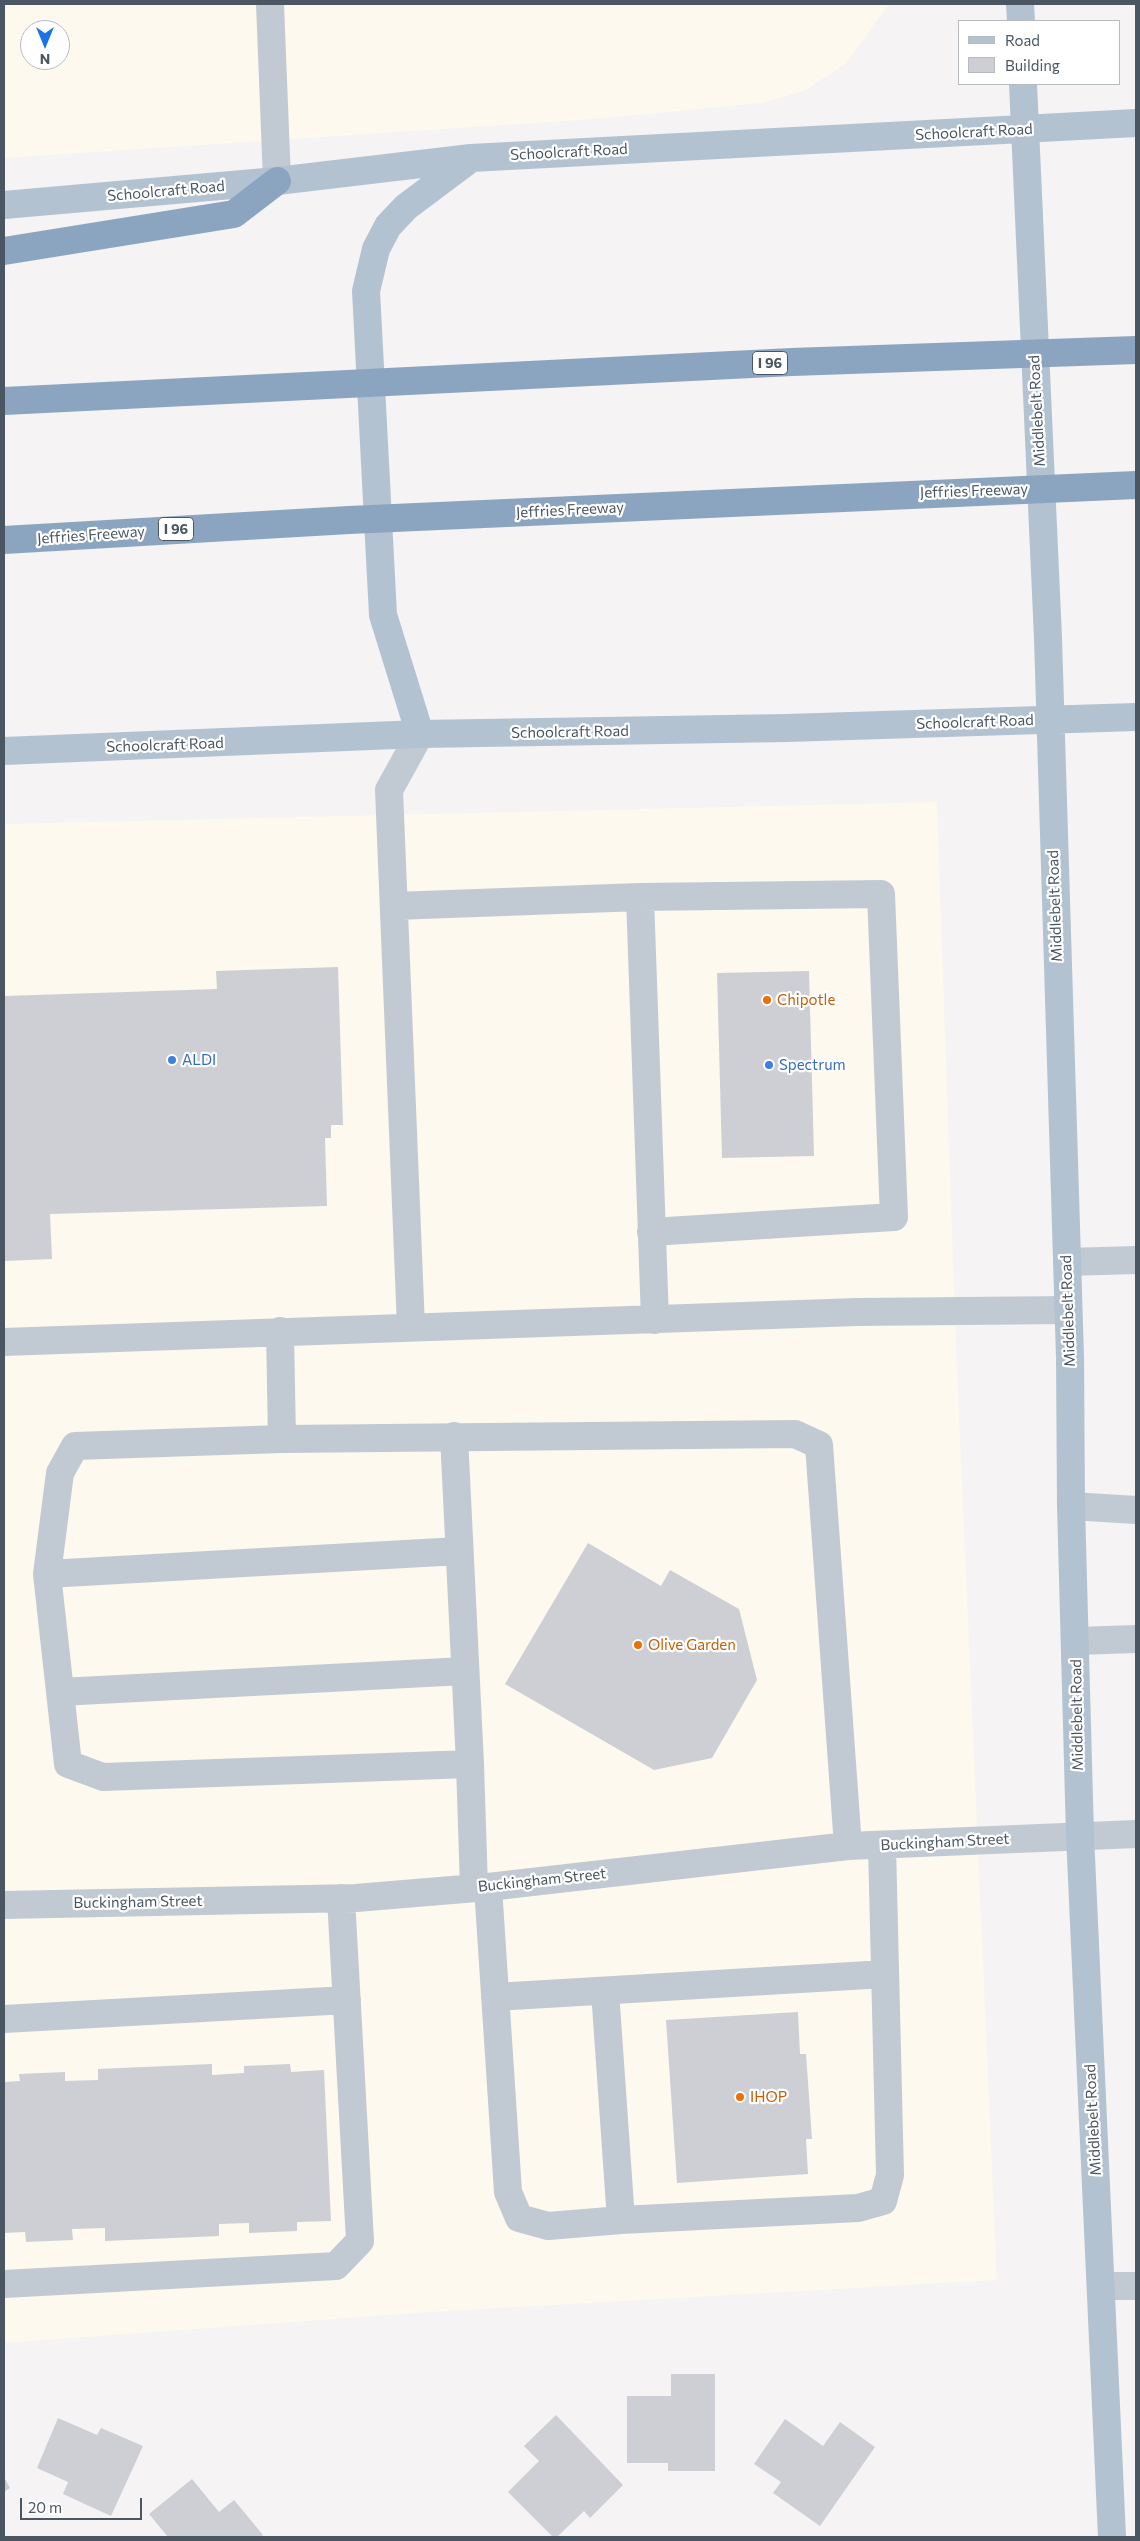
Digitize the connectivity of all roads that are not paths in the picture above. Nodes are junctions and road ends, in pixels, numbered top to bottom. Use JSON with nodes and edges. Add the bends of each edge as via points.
{"nodes":[{"id":1,"x":270,"y":4,"type":"edge"},
{"id":2,"x":1020,"y":4,"type":"edge"},
{"id":3,"x":1021,"y":20,"type":"edge"},
{"id":4,"x":1023,"y":85,"type":"edge"},
{"id":5,"x":1136,"y":123,"type":"edge"},
{"id":6,"x":1025,"y":129,"type":"junction"},
{"id":7,"x":471,"y":158,"type":"junction"},
{"id":8,"x":277,"y":181,"type":"junction"},
{"id":9,"x":4,"y":205,"type":"edge"},
{"id":10,"x":4,"y":251,"type":"edge"},
{"id":11,"x":1136,"y":350,"type":"edge"},
{"id":12,"x":4,"y":401,"type":"edge"},
{"id":13,"x":1136,"y":485,"type":"edge"},
{"id":14,"x":4,"y":540,"type":"edge"},
{"id":15,"x":1136,"y":717,"type":"edge"},
{"id":16,"x":1050,"y":720,"type":"junction"},
{"id":17,"x":420,"y":734,"type":"junction"},
{"id":18,"x":4,"y":751,"type":"edge"},
{"id":19,"x":640,"y":898,"type":"junction"},
{"id":20,"x":395,"y":906,"type":"junction"},
{"id":21,"x":651,"y":1232,"type":"junction"},
{"id":22,"x":1136,"y":1260,"type":"edge"},
{"id":23,"x":1067,"y":1262,"type":"junction"},
{"id":24,"x":1068,"y":1310,"type":"junction"},
{"id":25,"x":655,"y":1320,"type":"junction"},
{"id":26,"x":411,"y":1327,"type":"junction"},
{"id":27,"x":280,"y":1331,"type":"junction"},
{"id":28,"x":4,"y":1342,"type":"edge"},
{"id":29,"x":454,"y":1436,"type":"junction"},
{"id":30,"x":282,"y":1439,"type":"junction"},
{"id":31,"x":1071,"y":1506,"type":"junction"},
{"id":32,"x":1136,"y":1510,"type":"edge"},
{"id":33,"x":459,"y":1551,"type":"junction"},
{"id":34,"x":47,"y":1574,"type":"junction"},
{"id":35,"x":1136,"y":1639,"type":"edge"},
{"id":36,"x":1076,"y":1641,"type":"junction"},
{"id":37,"x":465,"y":1671,"type":"junction"},
{"id":38,"x":60,"y":1692,"type":"junction"},
{"id":39,"x":470,"y":1764,"type":"junction"},
{"id":40,"x":1136,"y":1834,"type":"edge"},
{"id":41,"x":1080,"y":1835,"type":"junction"},
{"id":42,"x":882,"y":1845,"type":"junction"},
{"id":43,"x":848,"y":1846,"type":"junction"},
{"id":44,"x":481,"y":1887,"type":"junction"},
{"id":45,"x":341,"y":1898,"type":"junction"},
{"id":46,"x":4,"y":1905,"type":"edge"},
{"id":47,"x":885,"y":1974,"type":"junction"},
{"id":48,"x":605,"y":1991,"type":"junction"},
{"id":49,"x":495,"y":1997,"type":"junction"},
{"id":50,"x":347,"y":2000,"type":"junction"},
{"id":51,"x":4,"y":2020,"type":"edge"},
{"id":52,"x":621,"y":2220,"type":"junction"},
{"id":53,"x":4,"y":2284,"type":"edge"},
{"id":54,"x":1101,"y":2286,"type":"junction"},
{"id":55,"x":1136,"y":2286,"type":"edge"},
{"id":56,"x":1112,"y":2537,"type":"edge"}],
"edges":[{"from":1,"to":8,"type":"street"},
{"from":2,"to":3,"type":"main road"},
{"from":4,"to":6,"type":"main road","name":"Middlebelt Road"},
{"from":5,"to":6,"type":"main road","name":"Schoolcraft Road"},
{"from":6,"to":7,"type":"main road","name":"Schoolcraft Road"},
{"from":6,"to":16,"type":"main road","name":"Middlebelt Road"},
{"from":7,"to":8,"type":"main road","name":"Schoolcraft Road"},
{"from":7,"to":17,"type":"main road","via":[[406,207],[388,226],[376,249],[366,291],[383,615]]},
{"from":8,"to":9,"type":"main road","name":"Schoolcraft Road"},
{"from":8,"to":10,"type":"highway","via":[[234,214]]},
{"from":11,"to":12,"type":"highway","number":"I 96","via":[[792,362]]},
{"from":13,"to":14,"type":"highway","name":"Jeffries Freeway","number":"I 96","via":[[359,520]]},
{"from":15,"to":16,"type":"main road","name":"Schoolcraft Road"},
{"from":16,"to":17,"type":"main road","name":"Schoolcraft Road"},
{"from":16,"to":23,"type":"main road","name":"Middlebelt Road"},
{"from":17,"to":18,"type":"main road","name":"Schoolcraft Road"},
{"from":17,"to":20,"type":"street","via":[[389,790]]},
{"from":19,"to":20,"type":"street"},
{"from":19,"to":21,"type":"street"},
{"from":19,"to":21,"type":"street","via":[[881,894],[894,1217]]},
{"from":20,"to":26,"type":"street"},
{"from":21,"to":25,"type":"street"},
{"from":22,"to":23,"type":"street"},
{"from":23,"to":24,"type":"main road","name":"Middlebelt Road"},
{"from":24,"to":25,"type":"street","via":[[857,1312]]},
{"from":24,"to":31,"type":"main road","name":"Middlebelt Road"},
{"from":25,"to":26,"type":"street"},
{"from":26,"to":27,"type":"street"},
{"from":27,"to":28,"type":"street"},
{"from":27,"to":30,"type":"street"},
{"from":29,"to":30,"type":"street"},
{"from":29,"to":33,"type":"street"},
{"from":29,"to":43,"type":"street","via":[[795,1434],[819,1445]]},
{"from":30,"to":34,"type":"street","via":[[76,1446],[60,1473]]},
{"from":31,"to":32,"type":"street"},
{"from":31,"to":36,"type":"main road","name":"Middlebelt Road"},
{"from":33,"to":34,"type":"street"},
{"from":33,"to":37,"type":"street"},
{"from":34,"to":38,"type":"street"},
{"from":35,"to":36,"type":"street"},
{"from":36,"to":41,"type":"main road","name":"Middlebelt Road"},
{"from":37,"to":38,"type":"street"},
{"from":37,"to":39,"type":"street"},
{"from":38,"to":39,"type":"street","via":[[68,1764],[103,1777]]},
{"from":39,"to":44,"type":"street"},
{"from":40,"to":41,"type":"street","name":"Buckingham Street"},
{"from":41,"to":42,"type":"street","name":"Buckingham Street"},
{"from":41,"to":54,"type":"main road","name":"Middlebelt Road"},
{"from":42,"to":43,"type":"street","name":"Buckingham Street"},
{"from":42,"to":47,"type":"street"},
{"from":43,"to":44,"type":"street","name":"Buckingham Street"},
{"from":44,"to":45,"type":"street","name":"Buckingham Street"},
{"from":44,"to":49,"type":"street"},
{"from":45,"to":46,"type":"street","name":"Buckingham Street"},
{"from":45,"to":50,"type":"street"},
{"from":47,"to":48,"type":"street"},
{"from":47,"to":52,"type":"street","via":[[890,2175],[883,2200],[858,2208]]},
{"from":48,"to":49,"type":"street"},
{"from":48,"to":52,"type":"street"},
{"from":49,"to":52,"type":"street","via":[[508,2192],[519,2218],[548,2226]]},
{"from":50,"to":51,"type":"street"},
{"from":50,"to":53,"type":"street","via":[[360,2241],[336,2266]]},
{"from":54,"to":55,"type":"street"},
{"from":54,"to":56,"type":"main road","name":"Middlebelt Road"}]}
